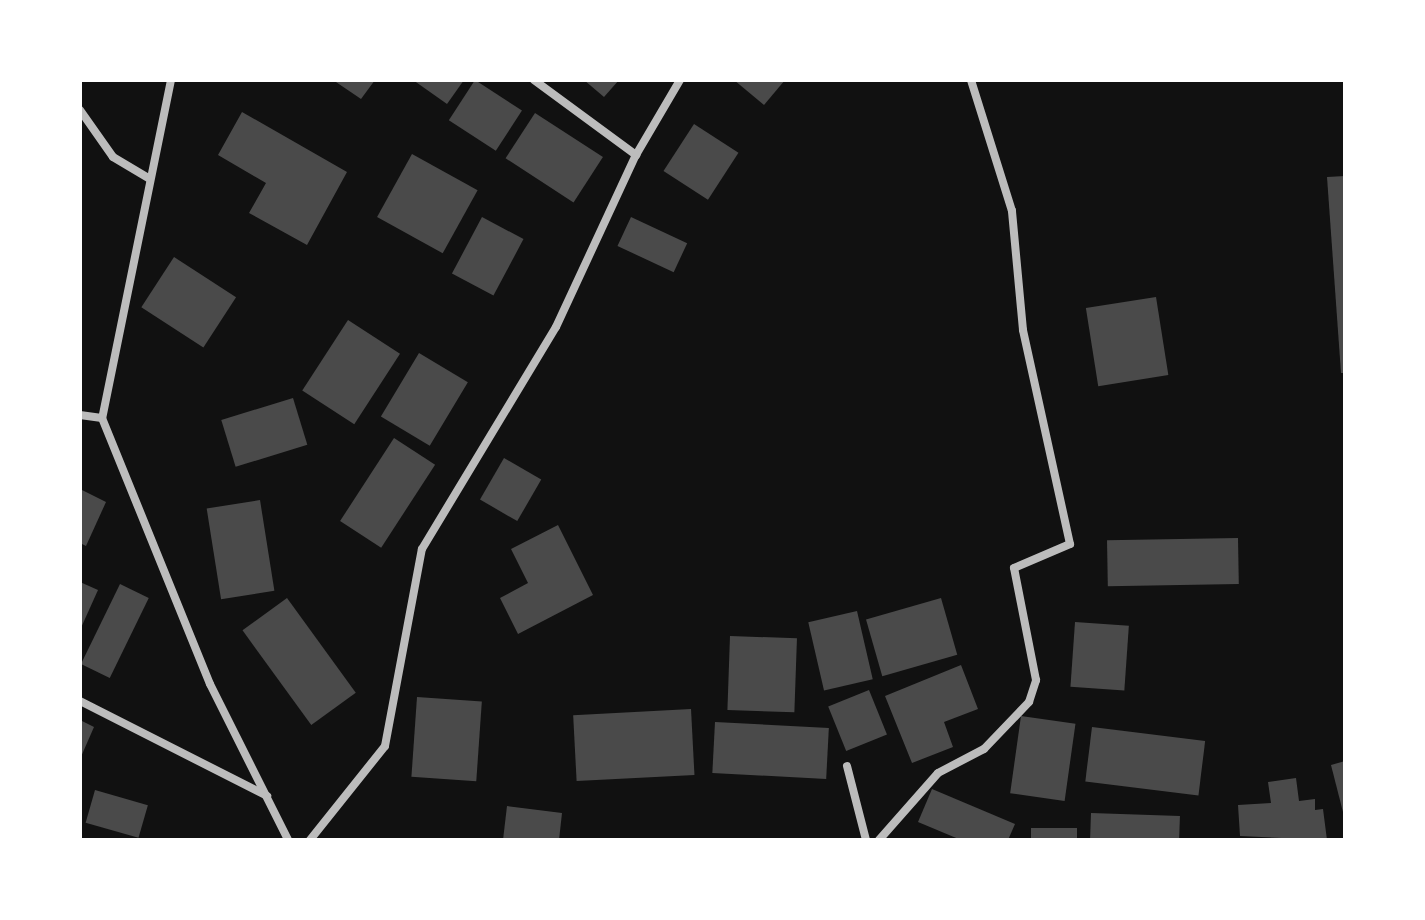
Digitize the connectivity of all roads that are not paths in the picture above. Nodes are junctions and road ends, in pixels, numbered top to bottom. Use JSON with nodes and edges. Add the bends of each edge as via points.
{"nodes":[{"id":1,"x":171,"y":80,"type":"edge"},
{"id":2,"x":534,"y":80,"type":"edge"},
{"id":3,"x":680,"y":80,"type":"edge"},
{"id":4,"x":971,"y":80,"type":"edge"},
{"id":5,"x":80,"y":110,"type":"edge"},
{"id":6,"x":636,"y":155,"type":"junction"},
{"id":7,"x":150,"y":179,"type":"junction"},
{"id":8,"x":80,"y":415,"type":"edge"},
{"id":9,"x":102,"y":418,"type":"junction"},
{"id":10,"x":80,"y":701,"type":"edge"},
{"id":11,"x":847,"y":766,"type":"dead end"},
{"id":12,"x":267,"y":796,"type":"junction"},
{"id":13,"x":288,"y":840,"type":"edge"},
{"id":14,"x":310,"y":840,"type":"edge"},
{"id":15,"x":866,"y":840,"type":"edge"},
{"id":16,"x":879,"y":840,"type":"edge"}],
"edges":[{"from":1,"to":7,"type":"street"},
{"from":2,"to":6,"type":"street"},
{"from":3,"to":6,"type":"street"},
{"from":4,"to":16,"type":"street","via":[[1012,211],[1023,330],[1070,544],[1014,568],[1036,680],[1029,702],[984,749],[938,773]]},
{"from":5,"to":7,"type":"street","via":[[113,157]]},
{"from":6,"to":14,"type":"street","via":[[556,327],[422,549],[385,746]]},
{"from":7,"to":9,"type":"street"},
{"from":8,"to":9,"type":"street"},
{"from":9,"to":12,"type":"street","via":[[210,684]]},
{"from":10,"to":12,"type":"street"},
{"from":11,"to":15,"type":"street"},
{"from":12,"to":13,"type":"street"}]}
